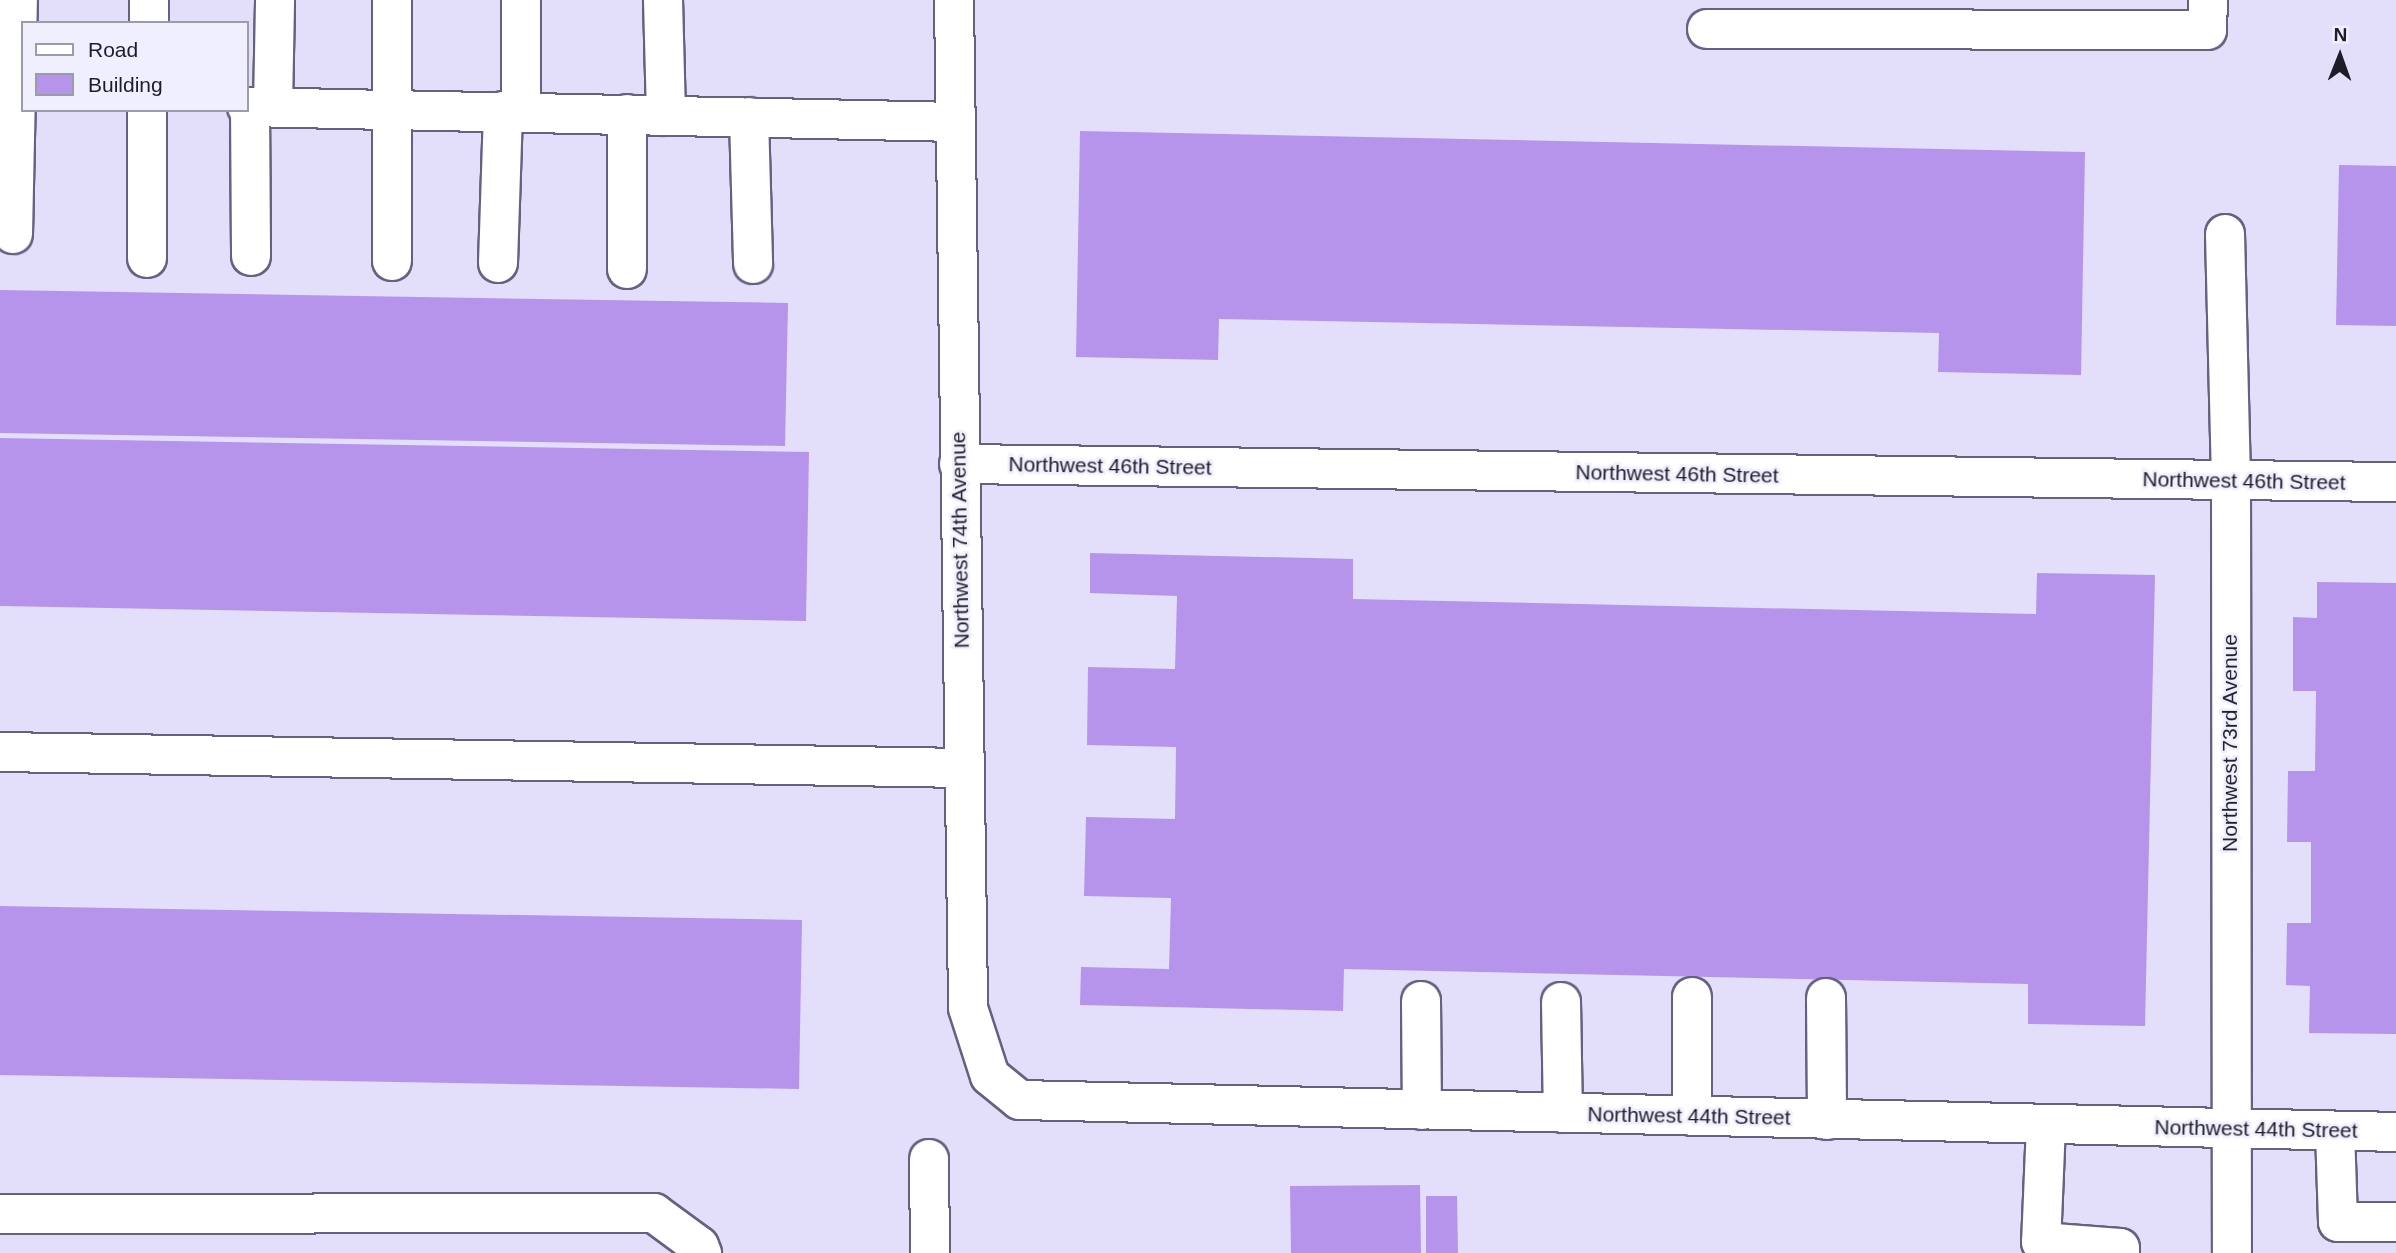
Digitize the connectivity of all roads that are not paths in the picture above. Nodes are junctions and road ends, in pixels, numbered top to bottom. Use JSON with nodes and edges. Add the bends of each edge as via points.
{"nodes":[{"id":1,"x":18,"y":0,"type":"edge"},
{"id":2,"x":149,"y":0,"type":"edge"},
{"id":3,"x":275,"y":0,"type":"edge"},
{"id":4,"x":392,"y":0,"type":"edge"},
{"id":5,"x":521,"y":0,"type":"edge"},
{"id":6,"x":663,"y":0,"type":"edge"},
{"id":7,"x":954,"y":0,"type":"edge"},
{"id":8,"x":2208,"y":0,"type":"edge"},
{"id":9,"x":149,"y":21,"type":"edge"},
{"id":10,"x":1707,"y":29,"type":"dead end"},
{"id":11,"x":13,"y":101,"type":"edge"},
{"id":12,"x":257,"y":107,"type":"edge"},
{"id":13,"x":392,"y":109,"type":"junction"},
{"id":14,"x":512,"y":111,"type":"junction"},
{"id":15,"x":147,"y":112,"type":"edge"},
{"id":16,"x":627,"y":114,"type":"junction"},
{"id":17,"x":666,"y":116,"type":"junction"},
{"id":18,"x":749,"y":117,"type":"junction"},
{"id":19,"x":955,"y":122,"type":"junction"},
{"id":20,"x":13,"y":234,"type":"dead end"},
{"id":21,"x":2225,"y":234,"type":"dead end"},
{"id":22,"x":251,"y":256,"type":"dead end"},
{"id":23,"x":147,"y":258,"type":"dead end"},
{"id":24,"x":392,"y":261,"type":"dead end"},
{"id":25,"x":498,"y":263,"type":"dead end"},
{"id":26,"x":753,"y":264,"type":"dead end"},
{"id":27,"x":627,"y":269,"type":"dead end"},
{"id":28,"x":959,"y":464,"type":"junction"},
{"id":29,"x":2231,"y":481,"type":"junction"},
{"id":30,"x":2396,"y":482,"type":"edge"},
{"id":31,"x":0,"y":752,"type":"edge"},
{"id":32,"x":964,"y":768,"type":"junction"},
{"id":33,"x":1692,"y":997,"type":"dead end"},
{"id":34,"x":1826,"y":998,"type":"dead end"},
{"id":35,"x":1421,"y":1001,"type":"dead end"},
{"id":36,"x":1561,"y":1002,"type":"dead end"},
{"id":37,"x":990,"y":1076,"type":"joint"},
{"id":38,"x":1422,"y":1110,"type":"junction"},
{"id":39,"x":1563,"y":1114,"type":"junction"},
{"id":40,"x":1692,"y":1116,"type":"junction"},
{"id":41,"x":1827,"y":1119,"type":"junction"},
{"id":42,"x":2046,"y":1125,"type":"junction"},
{"id":43,"x":2230,"y":1129,"type":"junction"},
{"id":44,"x":2335,"y":1130,"type":"junction"},
{"id":45,"x":2396,"y":1132,"type":"edge"},
{"id":46,"x":929,"y":1159,"type":"dead end"},
{"id":47,"x":0,"y":1214,"type":"edge"},
{"id":48,"x":2396,"y":1222,"type":"edge"},
{"id":49,"x":702,"y":1253,"type":"edge"},
{"id":50,"x":930,"y":1253,"type":"edge"},
{"id":51,"x":2120,"y":1253,"type":"edge"},
{"id":52,"x":2232,"y":1253,"type":"edge"}],
"edges":[{"from":1,"to":11,"type":"street"},
{"from":2,"to":9,"type":"street"},
{"from":3,"to":12,"type":"street"},
{"from":4,"to":13,"type":"street"},
{"from":5,"to":14,"type":"street"},
{"from":6,"to":17,"type":"street"},
{"from":7,"to":19,"type":"street","name":"Northwest 74th Avenue"},
{"from":8,"to":10,"type":"street","via":[[2207,30]]},
{"from":11,"to":20,"type":"street"},
{"from":12,"to":13,"type":"street"},
{"from":12,"to":22,"type":"street"},
{"from":13,"to":14,"type":"street"},
{"from":13,"to":24,"type":"street"},
{"from":14,"to":16,"type":"street"},
{"from":14,"to":25,"type":"street"},
{"from":15,"to":23,"type":"street"},
{"from":16,"to":17,"type":"street"},
{"from":16,"to":27,"type":"street"},
{"from":17,"to":18,"type":"street"},
{"from":18,"to":19,"type":"street"},
{"from":18,"to":26,"type":"street"},
{"from":19,"to":28,"type":"street","name":"Northwest 74th Avenue"},
{"from":21,"to":29,"type":"street","name":"Northwest 73rd Avenue"},
{"from":28,"to":29,"type":"street","name":"Northwest 46th Street"},
{"from":28,"to":32,"type":"street","name":"Northwest 74th Avenue"},
{"from":29,"to":30,"type":"street","name":"Northwest 46th Street"},
{"from":29,"to":43,"type":"street","name":"Northwest 73rd Avenue"},
{"from":31,"to":32,"type":"street"},
{"from":32,"to":37,"type":"street","name":"Northwest 74th Avenue","via":[[968,1008]]},
{"from":33,"to":40,"type":"street"},
{"from":34,"to":41,"type":"street"},
{"from":35,"to":38,"type":"street"},
{"from":36,"to":39,"type":"street"},
{"from":37,"to":38,"type":"street","name":"Northwest 44th Street","via":[[1020,1100]]},
{"from":38,"to":39,"type":"street","name":"Northwest 44th Street"},
{"from":39,"to":40,"type":"street","name":"Northwest 44th Street"},
{"from":40,"to":41,"type":"street","name":"Northwest 44th Street"},
{"from":41,"to":42,"type":"street","name":"Northwest 44th Street"},
{"from":42,"to":43,"type":"street","name":"Northwest 44th Street"},
{"from":42,"to":51,"type":"street","via":[[2041,1242],[2120,1248]]},
{"from":43,"to":44,"type":"street","name":"Northwest 44th Street"},
{"from":43,"to":52,"type":"street","name":"Northwest 73rd Avenue"},
{"from":44,"to":45,"type":"street","name":"Northwest 44th Street"},
{"from":44,"to":48,"type":"street","via":[[2338,1222]]},
{"from":46,"to":50,"type":"street"},
{"from":47,"to":49,"type":"street","via":[[654,1213]]}]}
